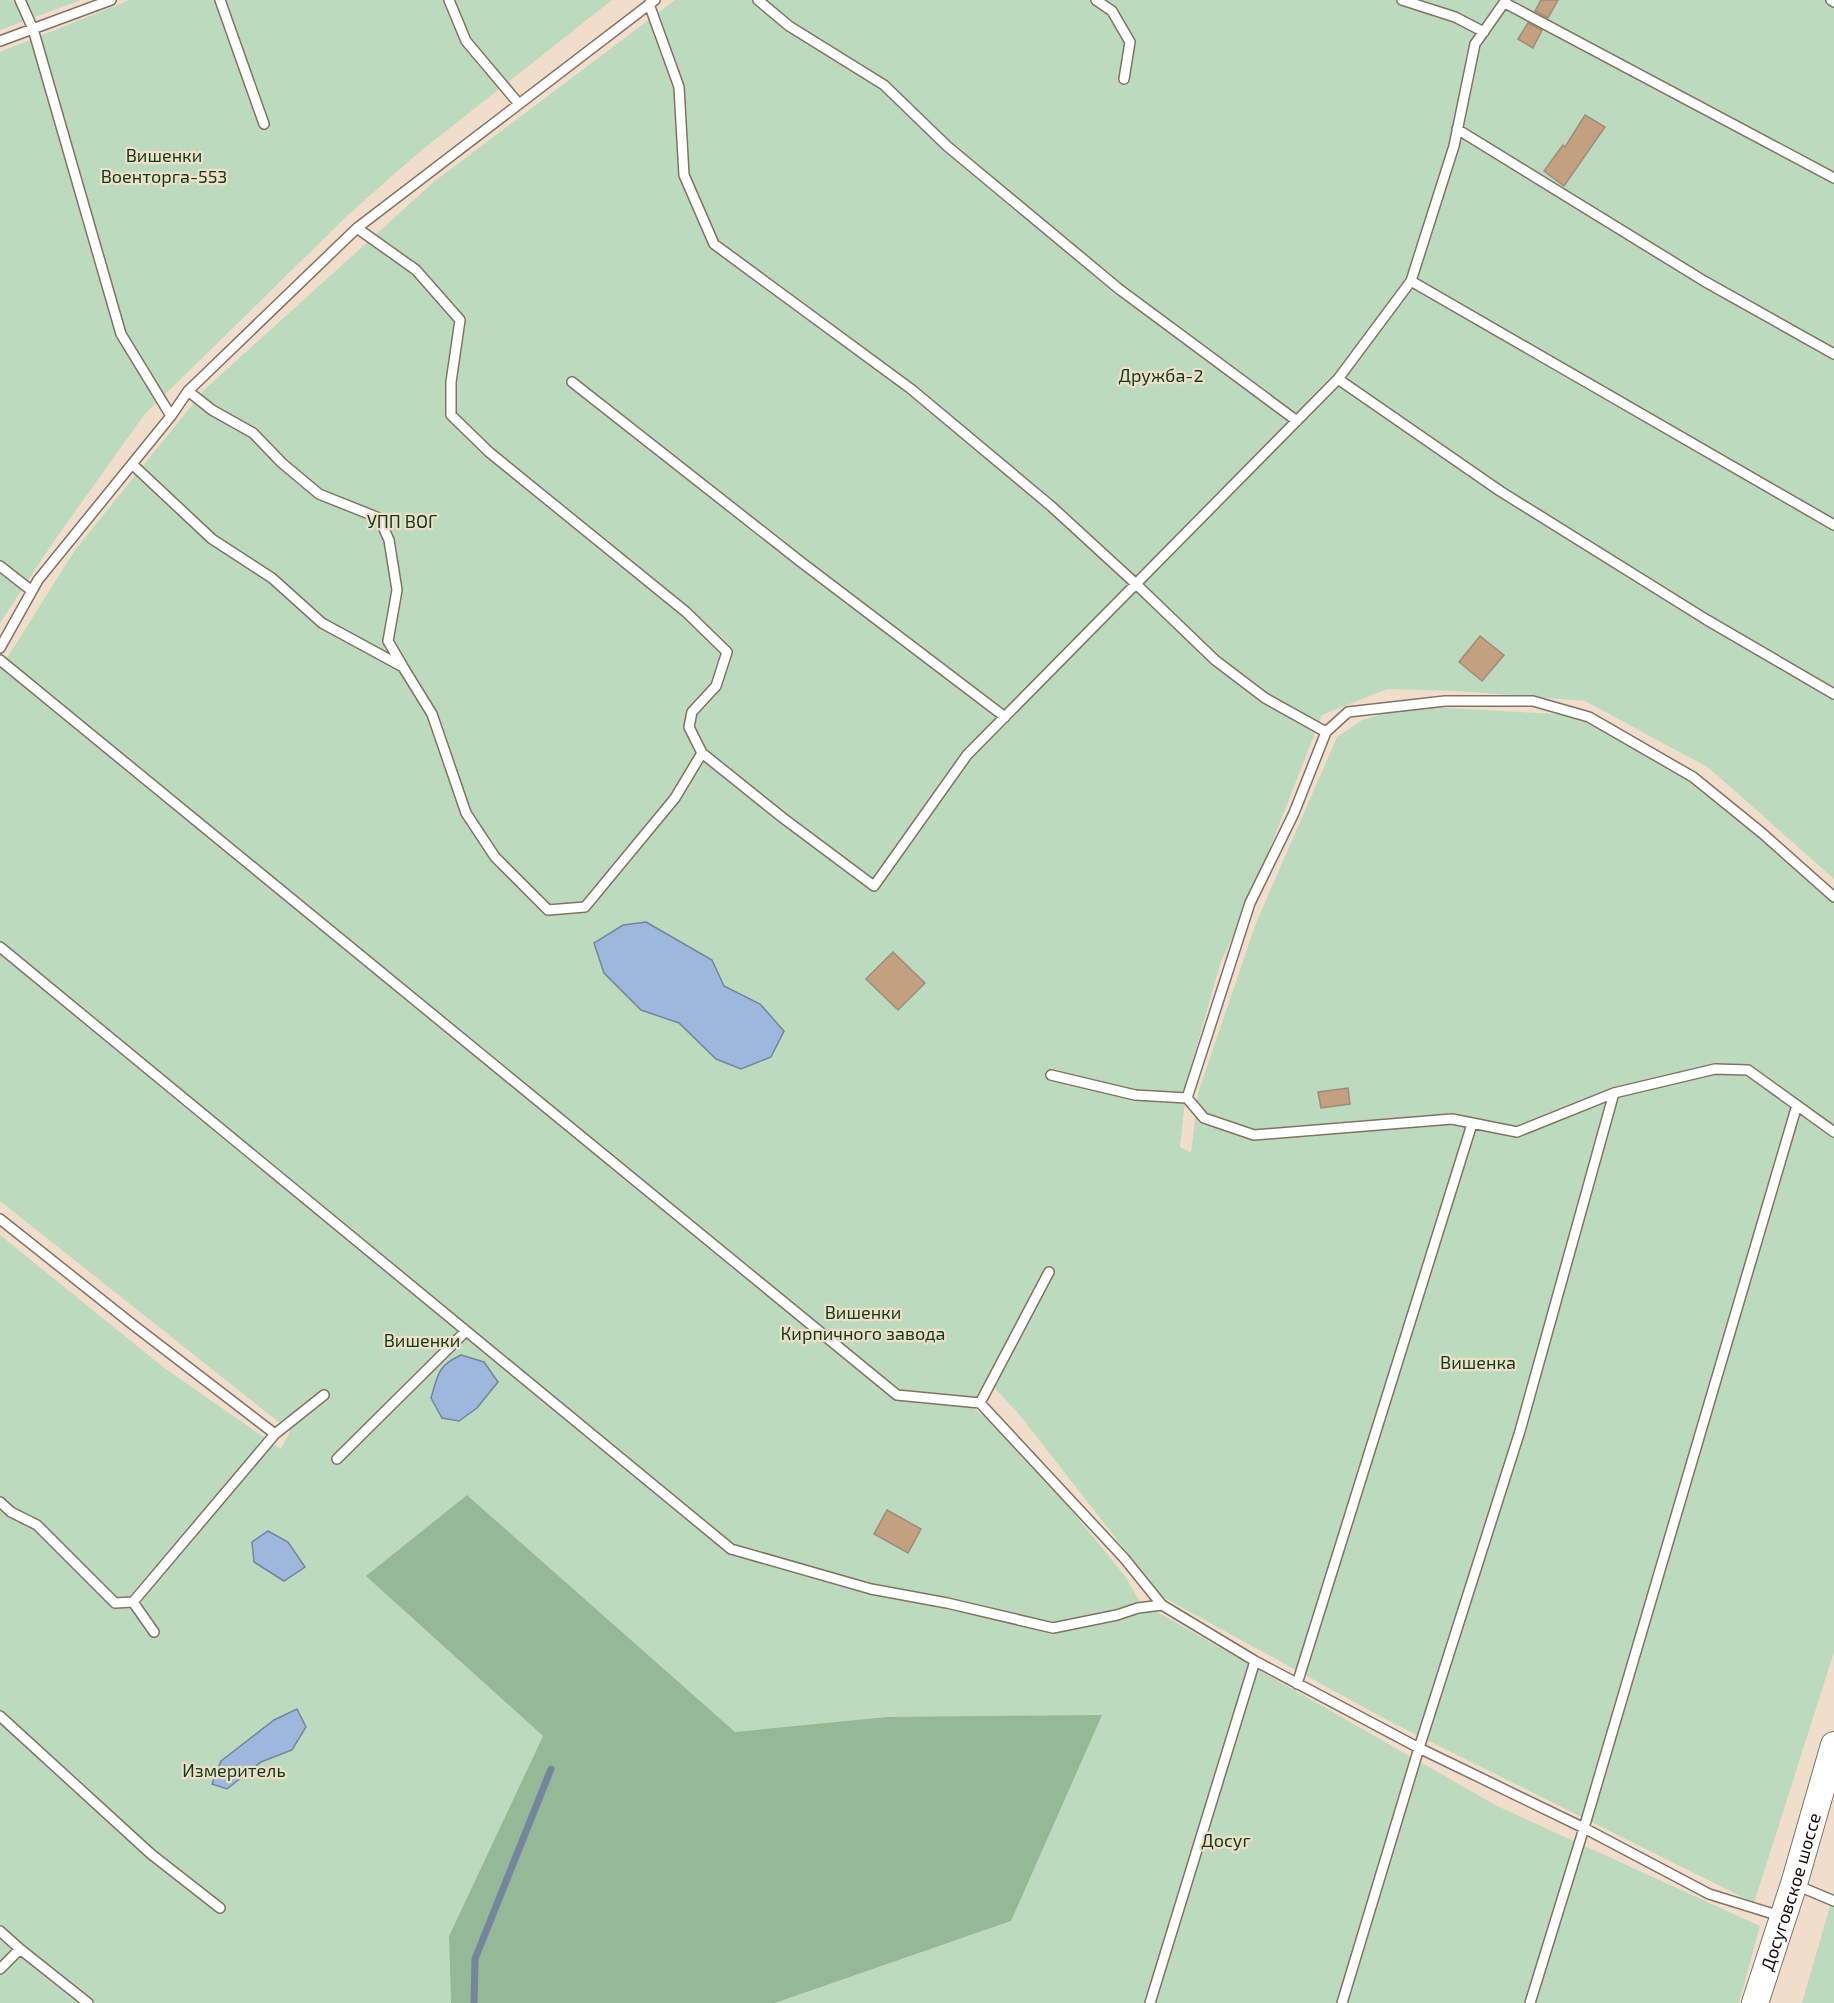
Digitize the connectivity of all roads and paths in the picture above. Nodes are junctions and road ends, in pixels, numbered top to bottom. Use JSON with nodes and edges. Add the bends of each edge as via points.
{"nodes":[{"id":1,"x":20,"y":0,"type":"edge"},
{"id":2,"x":111,"y":0,"type":"edge"},
{"id":3,"x":220,"y":0,"type":"edge"},
{"id":4,"x":449,"y":0,"type":"edge"},
{"id":5,"x":758,"y":0,"type":"edge"},
{"id":6,"x":1096,"y":0,"type":"edge"},
{"id":7,"x":1402,"y":0,"type":"edge"},
{"id":8,"x":1505,"y":1,"type":"edge"},
{"id":9,"x":652,"y":2,"type":"edge"},
{"id":10,"x":33,"y":29,"type":"junction"},
{"id":11,"x":1484,"y":32,"type":"junction"},
{"id":12,"x":0,"y":41,"type":"edge"},
{"id":13,"x":1124,"y":79,"type":"dead end"},
{"id":14,"x":519,"y":104,"type":"junction"},
{"id":15,"x":264,"y":124,"type":"dead end"},
{"id":16,"x":1457,"y":129,"type":"junction"},
{"id":17,"x":1834,"y":178,"type":"edge"},
{"id":18,"x":357,"y":228,"type":"junction"},
{"id":19,"x":1411,"y":282,"type":"junction"},
{"id":20,"x":1834,"y":354,"type":"edge"},
{"id":21,"x":1338,"y":379,"type":"junction"},
{"id":22,"x":572,"y":382,"type":"dead end"},
{"id":23,"x":188,"y":391,"type":"junction"},
{"id":24,"x":171,"y":416,"type":"junction"},
{"id":25,"x":1297,"y":421,"type":"junction"},
{"id":26,"x":132,"y":464,"type":"junction"},
{"id":27,"x":1834,"y":525,"type":"edge"},
{"id":28,"x":0,"y":566,"type":"edge"},
{"id":29,"x":1136,"y":584,"type":"junction"},
{"id":30,"x":32,"y":591,"type":"junction"},
{"id":31,"x":0,"y":648,"type":"edge"},
{"id":32,"x":0,"y":660,"type":"edge"},
{"id":33,"x":403,"y":667,"type":"junction"},
{"id":34,"x":1834,"y":694,"type":"edge"},
{"id":35,"x":1005,"y":717,"type":"junction"},
{"id":36,"x":1326,"y":732,"type":"junction"},
{"id":37,"x":702,"y":753,"type":"junction"},
{"id":38,"x":1834,"y":897,"type":"edge"},
{"id":39,"x":0,"y":947,"type":"edge"},
{"id":40,"x":1051,"y":1075,"type":"dead end"},
{"id":41,"x":1614,"y":1093,"type":"junction"},
{"id":42,"x":1187,"y":1098,"type":"junction"},
{"id":43,"x":1797,"y":1105,"type":"junction"},
{"id":44,"x":1472,"y":1124,"type":"junction"},
{"id":45,"x":1834,"y":1132,"type":"edge"},
{"id":46,"x":0,"y":1219,"type":"edge"},
{"id":47,"x":1049,"y":1272,"type":"dead end"},
{"id":48,"x":466,"y":1331,"type":"junction"},
{"id":49,"x":324,"y":1395,"type":"dead end"},
{"id":50,"x":980,"y":1403,"type":"junction"},
{"id":51,"x":275,"y":1434,"type":"junction"},
{"id":52,"x":338,"y":1459,"type":"dead end"},
{"id":53,"x":0,"y":1502,"type":"edge"},
{"id":54,"x":134,"y":1602,"type":"junction"},
{"id":55,"x":1162,"y":1605,"type":"junction"},
{"id":56,"x":154,"y":1632,"type":"dead end"},
{"id":57,"x":1256,"y":1661,"type":"junction"},
{"id":58,"x":1297,"y":1684,"type":"junction"},
{"id":59,"x":0,"y":1716,"type":"edge"},
{"id":60,"x":1834,"y":1745,"type":"edge"},
{"id":61,"x":1419,"y":1748,"type":"junction"},
{"id":62,"x":1584,"y":1828,"type":"junction"},
{"id":63,"x":1794,"y":1884,"type":"junction"},
{"id":64,"x":1834,"y":1900,"type":"edge"},
{"id":65,"x":220,"y":1908,"type":"dead end"},
{"id":66,"x":1782,"y":1916,"type":"junction"},
{"id":67,"x":0,"y":1931,"type":"edge"},
{"id":68,"x":20,"y":1949,"type":"junction"},
{"id":69,"x":0,"y":1969,"type":"edge"},
{"id":70,"x":88,"y":2003,"type":"edge"},
{"id":71,"x":1150,"y":2003,"type":"edge"},
{"id":72,"x":1342,"y":2003,"type":"edge"},
{"id":73,"x":1530,"y":2003,"type":"edge"},
{"id":74,"x":1755,"y":2003,"type":"edge"}],
"edges":[{"from":1,"to":10,"type":"lane"},
{"from":2,"to":10,"type":"lane"},
{"from":3,"to":15,"type":"lane"},
{"from":4,"to":14,"type":"lane","via":[[466,41]]},
{"from":5,"to":25,"type":"lane","via":[[789,26],[884,85],[946,146],[1119,289]]},
{"from":6,"to":13,"type":"lane","via":[[1112,11],[1130,42]]},
{"from":7,"to":11,"type":"lane","via":[[1455,17]]},
{"from":8,"to":11,"type":"lane"},
{"from":8,"to":17,"type":"lane"},
{"from":9,"to":14,"type":"lane"},
{"from":9,"to":29,"type":"lane","via":[[679,87],[684,175],[714,244],[911,389],[1051,506]]},
{"from":10,"to":12,"type":"lane"},
{"from":10,"to":24,"type":"lane","via":[[121,334]]},
{"from":11,"to":16,"type":"lane","via":[[1475,44]]},
{"from":14,"to":18,"type":"lane"},
{"from":16,"to":19,"type":"lane"},
{"from":16,"to":20,"type":"lane","via":[[1704,281]]},
{"from":18,"to":23,"type":"lane"},
{"from":18,"to":37,"type":"lane","via":[[416,270],[460,320],[451,382],[451,415],[489,452],[686,612],[727,652],[716,686],[692,712],[689,727]]},
{"from":19,"to":21,"type":"lane"},
{"from":19,"to":27,"type":"lane"},
{"from":21,"to":25,"type":"lane"},
{"from":21,"to":34,"type":"lane","via":[[1500,491]]},
{"from":22,"to":35,"type":"lane"},
{"from":23,"to":24,"type":"lane"},
{"from":23,"to":33,"type":"lane","via":[[253,434],[319,494],[379,518],[389,540],[397,590],[388,641]]},
{"from":24,"to":26,"type":"lane"},
{"from":25,"to":29,"type":"lane"},
{"from":26,"to":30,"type":"lane"},
{"from":26,"to":33,"type":"lane","via":[[212,539],[272,578],[322,623]]},
{"from":28,"to":30,"type":"lane"},
{"from":29,"to":35,"type":"lane"},
{"from":29,"to":36,"type":"lane","via":[[1215,660],[1265,698]]},
{"from":30,"to":31,"type":"lane"},
{"from":32,"to":50,"type":"lane","via":[[897,1395]]},
{"from":33,"to":37,"type":"lane","via":[[432,714],[466,813],[495,857],[548,910],[585,907],[675,798]]},
{"from":35,"to":37,"type":"lane","via":[[967,755],[874,886]]},
{"from":36,"to":38,"type":"lane","via":[[1348,712],[1445,701],[1533,701],[1590,717],[1693,777]]},
{"from":36,"to":42,"type":"lane","via":[[1294,813],[1250,903]]},
{"from":39,"to":48,"type":"lane"},
{"from":40,"to":42,"type":"lane","via":[[1136,1095]]},
{"from":41,"to":43,"type":"lane","via":[[1714,1069],[1748,1070]]},
{"from":41,"to":44,"type":"lane","via":[[1517,1132]]},
{"from":41,"to":61,"type":"lane","via":[[1520,1431]]},
{"from":42,"to":44,"type":"lane","via":[[1204,1118],[1254,1135],[1452,1119]]},
{"from":43,"to":45,"type":"lane"},
{"from":43,"to":62,"type":"lane"},
{"from":44,"to":58,"type":"lane"},
{"from":46,"to":51,"type":"lane"},
{"from":47,"to":50,"type":"lane"},
{"from":48,"to":52,"type":"lane"},
{"from":48,"to":55,"type":"lane","via":[[730,1548],[871,1590],[1053,1628]]},
{"from":49,"to":51,"type":"lane"},
{"from":50,"to":55,"type":"lane","via":[[1124,1558]]},
{"from":51,"to":54,"type":"lane"},
{"from":53,"to":54,"type":"lane","via":[[37,1525],[115,1603]]},
{"from":54,"to":56,"type":"lane"},
{"from":55,"to":57,"type":"lane"},
{"from":57,"to":58,"type":"lane"},
{"from":57,"to":71,"type":"lane"},
{"from":58,"to":61,"type":"lane"},
{"from":59,"to":65,"type":"lane","via":[[151,1854]]},
{"from":60,"to":63,"type":"main road","name":"Досуговское шоссе"},
{"from":61,"to":62,"type":"lane"},
{"from":61,"to":72,"type":"lane"},
{"from":62,"to":66,"type":"lane","via":[[1709,1894]]},
{"from":62,"to":73,"type":"lane"},
{"from":63,"to":64,"type":"lane"},
{"from":63,"to":66,"type":"main road","name":"Досуговское шоссе"},
{"from":66,"to":74,"type":"main road","name":"Досуговское шоссе"},
{"from":67,"to":68,"type":"lane"},
{"from":68,"to":69,"type":"lane"},
{"from":68,"to":70,"type":"lane"}]}
